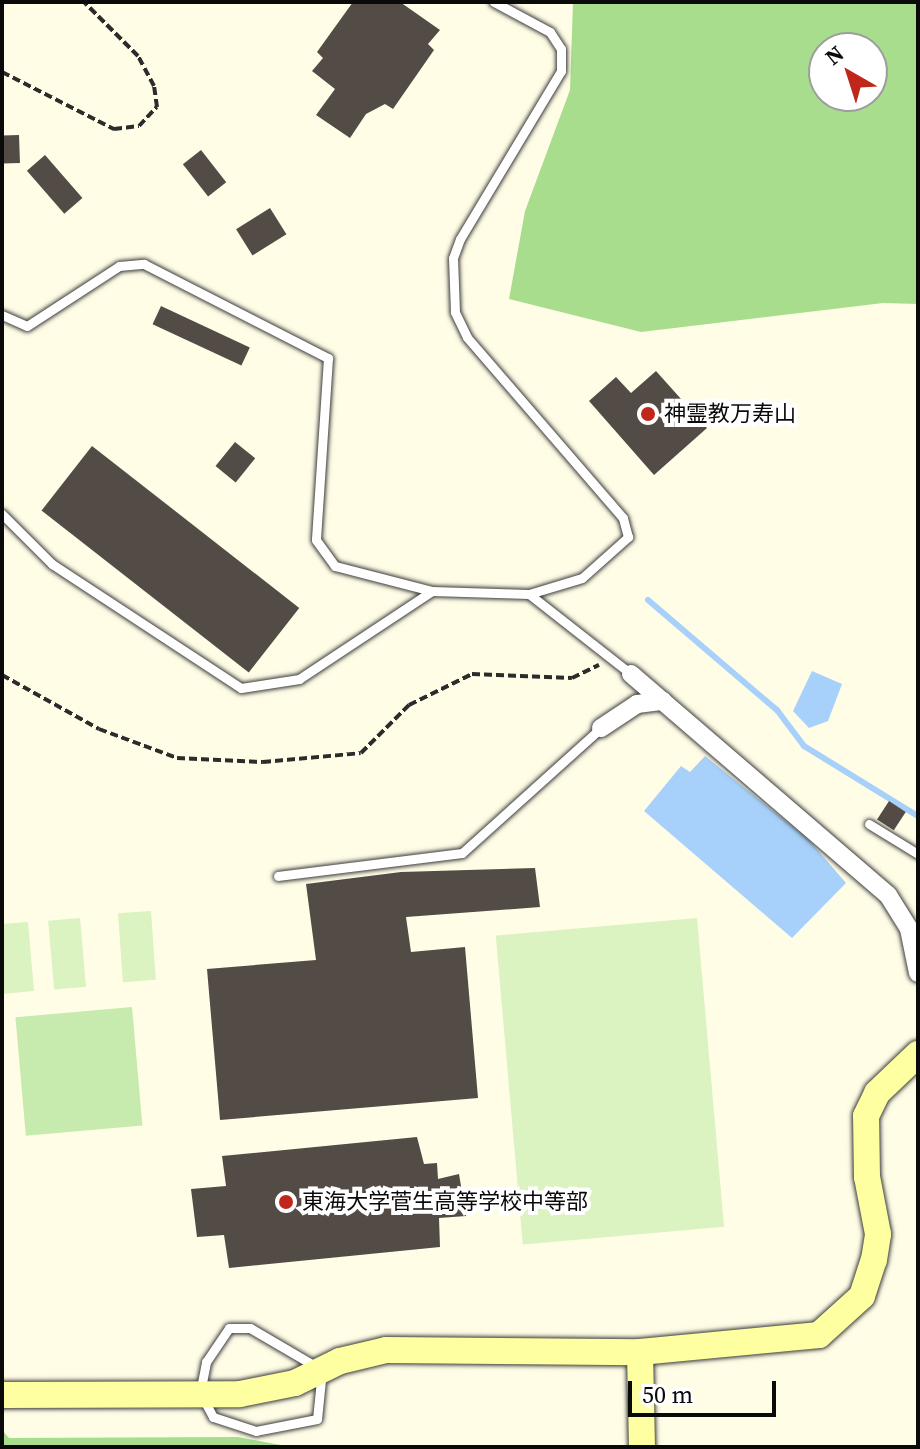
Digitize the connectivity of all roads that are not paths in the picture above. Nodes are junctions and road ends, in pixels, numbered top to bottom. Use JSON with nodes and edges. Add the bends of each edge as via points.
{"nodes":[{"id":1,"x":494,"y":2,"type":"edge"},
{"id":2,"x":2,"y":315,"type":"edge"},
{"id":3,"x":2,"y":514,"type":"edge"},
{"id":4,"x":432,"y":591,"type":"junction"},
{"id":5,"x":529,"y":594,"type":"junction"},
{"id":6,"x":631,"y":674,"type":"joint"},
{"id":7,"x":663,"y":701,"type":"junction"},
{"id":8,"x":601,"y":728,"type":"joint"},
{"id":9,"x":869,"y":824,"type":"dead end"},
{"id":10,"x":918,"y":854,"type":"edge"},
{"id":11,"x":278,"y":876,"type":"dead end"},
{"id":12,"x":918,"y":973,"type":"edge"},
{"id":13,"x":918,"y":1054,"type":"edge"},
{"id":14,"x":640,"y":1352,"type":"junction"},
{"id":15,"x":322,"y":1370,"type":"junction"},
{"id":16,"x":200,"y":1393,"type":"junction"},
{"id":17,"x":2,"y":1395,"type":"edge"},
{"id":18,"x":642,"y":1447,"type":"edge"}],
"edges":[{"from":1,"to":5,"type":"lane","via":[[550,32],[561,49],[561,71],[460,239],[453,258],[455,312],[467,337],[623,518],[628,537],[582,578]]},
{"from":2,"to":4,"type":"lane","via":[[27,326],[119,266],[144,264],[328,358],[316,540],[335,566]]},
{"from":3,"to":4,"type":"lane","via":[[52,564],[241,688],[299,679]]},
{"from":4,"to":5,"type":"lane"},
{"from":5,"to":6,"type":"lane"},
{"from":6,"to":7,"type":"street"},
{"from":7,"to":8,"type":"street","via":[[637,704]]},
{"from":7,"to":12,"type":"street","via":[[888,895],[909,929]]},
{"from":8,"to":11,"type":"lane","via":[[462,853]]},
{"from":9,"to":10,"type":"lane"},
{"from":13,"to":14,"type":"street","via":[[877,1093],[866,1116],[867,1177],[878,1234],[862,1296],[849,1312],[802,1340]]},
{"from":14,"to":15,"type":"street","via":[[424,1347],[359,1355]]},
{"from":14,"to":18,"type":"street"},
{"from":15,"to":16,"type":"street","via":[[274,1389]]},
{"from":15,"to":16,"type":"lane","via":[[250,1328],[229,1328],[206,1362]]},
{"from":15,"to":16,"type":"lane","via":[[317,1419],[256,1431],[213,1417]]},
{"from":16,"to":17,"type":"street"}]}
